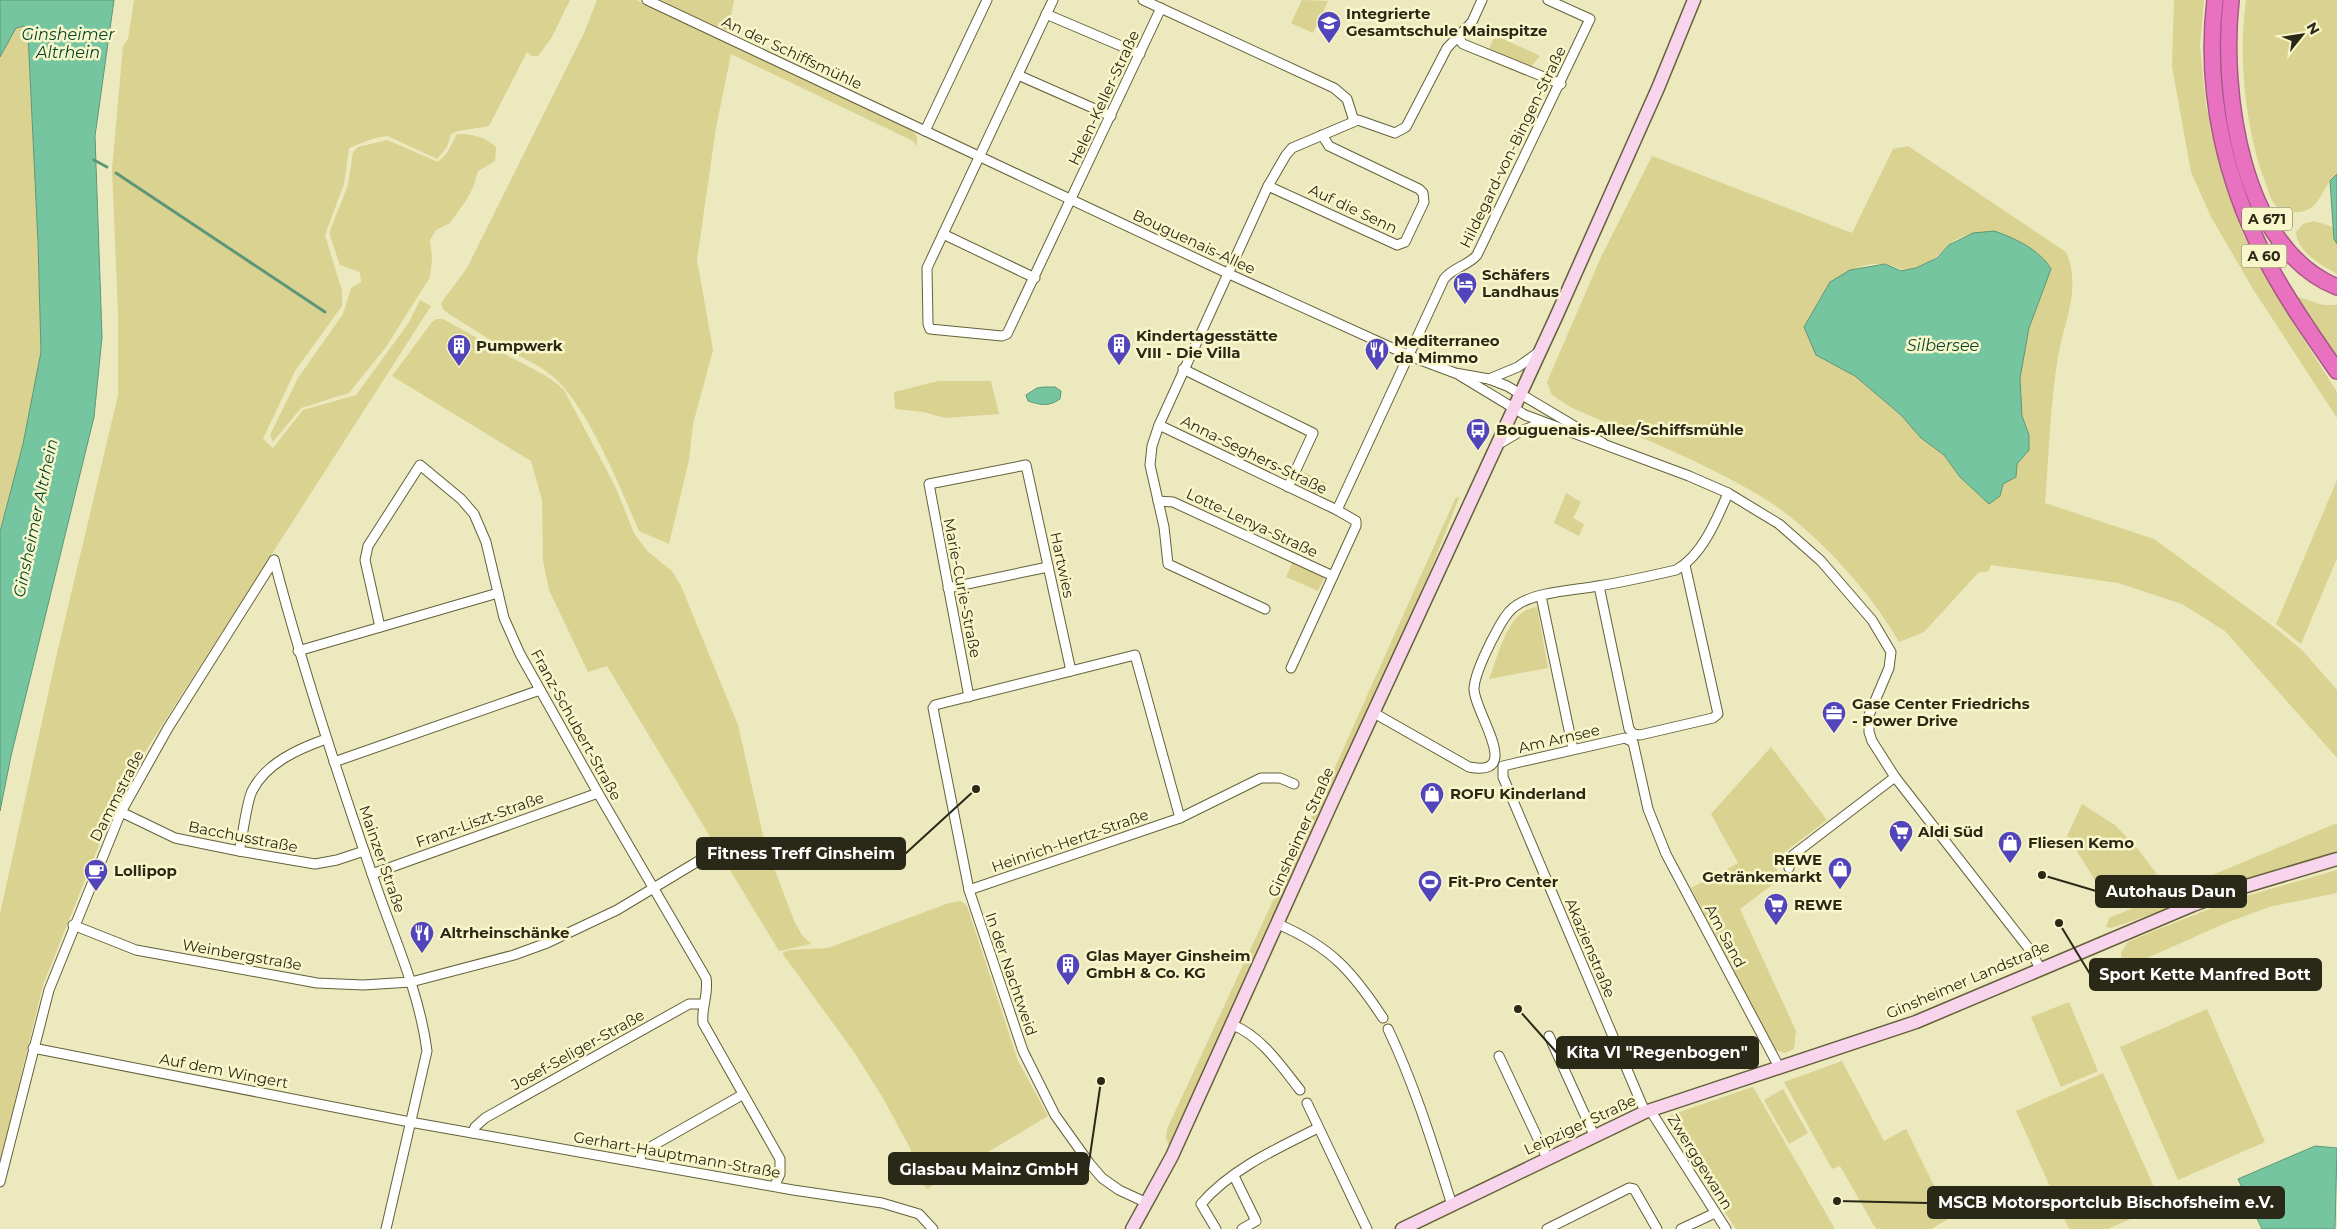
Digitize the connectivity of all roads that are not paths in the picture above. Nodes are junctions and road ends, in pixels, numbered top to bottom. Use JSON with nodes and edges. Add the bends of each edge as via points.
{"nodes":[{"id":1,"x":647,"y":0,"type":"edge"},
{"id":2,"x":987,"y":0,"type":"edge"},
{"id":3,"x":1054,"y":0,"type":"edge"},
{"id":4,"x":1143,"y":0,"type":"edge"},
{"id":5,"x":1482,"y":0,"type":"edge"},
{"id":6,"x":1548,"y":0,"type":"edge"},
{"id":7,"x":1694,"y":0,"type":"edge"},
{"id":8,"x":2215,"y":0,"type":"edge"},
{"id":9,"x":2231,"y":0,"type":"edge"},
{"id":10,"x":1160,"y":8,"type":"junction"},
{"id":11,"x":1046,"y":14,"type":"junction"},
{"id":12,"x":1458,"y":38,"type":"junction"},
{"id":13,"x":1140,"y":54,"type":"junction"},
{"id":14,"x":1018,"y":75,"type":"junction"},
{"id":15,"x":1561,"y":84,"type":"junction"},
{"id":16,"x":1111,"y":116,"type":"junction"},
{"id":17,"x":1354,"y":121,"type":"junction"},
{"id":18,"x":925,"y":131,"type":"junction"},
{"id":19,"x":1322,"y":135,"type":"junction"},
{"id":20,"x":980,"y":157,"type":"junction"},
{"id":21,"x":1268,"y":186,"type":"junction"},
{"id":22,"x":1072,"y":200,"type":"junction"},
{"id":23,"x":944,"y":234,"type":"junction"},
{"id":24,"x":1227,"y":273,"type":"junction"},
{"id":25,"x":1035,"y":278,"type":"junction"},
{"id":26,"x":2337,"y":287,"type":"edge"},
{"id":27,"x":1540,"y":352,"type":"junction"},
{"id":28,"x":1410,"y":356,"type":"junction"},
{"id":29,"x":1183,"y":370,"type":"junction"},
{"id":30,"x":2337,"y":371,"type":"edge"},
{"id":31,"x":1455,"y":373,"type":"junction"},
{"id":32,"x":1489,"y":379,"type":"junction"},
{"id":33,"x":1520,"y":393,"type":"junction"},
{"id":34,"x":1513,"y":409,"type":"junction"},
{"id":35,"x":1542,"y":423,"type":"junction"},
{"id":36,"x":1159,"y":425,"type":"junction"},
{"id":37,"x":1603,"y":444,"type":"junction"},
{"id":38,"x":1496,"y":446,"type":"junction"},
{"id":39,"x":1026,"y":465,"type":"joint"},
{"id":40,"x":1288,"y":487,"type":"junction"},
{"id":41,"x":1728,"y":493,"type":"junction"},
{"id":42,"x":1158,"y":501,"type":"junction"},
{"id":43,"x":1337,"y":510,"type":"junction"},
{"id":44,"x":274,"y":560,"type":"joint"},
{"id":45,"x":1684,"y":565,"type":"junction"},
{"id":46,"x":1048,"y":567,"type":"junction"},
{"id":47,"x":1333,"y":576,"type":"junction"},
{"id":48,"x":1599,"y":586,"type":"junction"},
{"id":49,"x":948,"y":588,"type":"junction"},
{"id":50,"x":498,"y":593,"type":"junction"},
{"id":51,"x":1541,"y":596,"type":"junction"},
{"id":52,"x":1265,"y":609,"type":"dead end"},
{"id":53,"x":380,"y":627,"type":"junction"},
{"id":54,"x":298,"y":651,"type":"junction"},
{"id":55,"x":1290,"y":668,"type":"dead end"},
{"id":56,"x":1071,"y":671,"type":"junction"},
{"id":57,"x":540,"y":690,"type":"junction"},
{"id":58,"x":969,"y":697,"type":"junction"},
{"id":59,"x":1374,"y":713,"type":"junction"},
{"id":60,"x":326,"y":739,"type":"junction"},
{"id":61,"x":1620,"y":739,"type":"joint"},
{"id":62,"x":1573,"y":749,"type":"junction"},
{"id":63,"x":334,"y":762,"type":"junction"},
{"id":64,"x":1499,"y":764,"type":"junction"},
{"id":65,"x":1895,"y":777,"type":"junction"},
{"id":66,"x":1294,"y":784,"type":"dead end"},
{"id":67,"x":598,"y":793,"type":"junction"},
{"id":68,"x":121,"y":812,"type":"junction"},
{"id":69,"x":1180,"y":818,"type":"junction"},
{"id":70,"x":364,"y":850,"type":"junction"},
{"id":71,"x":715,"y":851,"type":"dead end"},
{"id":72,"x":239,"y":852,"type":"junction"},
{"id":73,"x":2337,"y":859,"type":"edge"},
{"id":74,"x":1789,"y":868,"type":"dead end"},
{"id":75,"x":372,"y":874,"type":"junction"},
{"id":76,"x":653,"y":888,"type":"junction"},
{"id":77,"x":968,"y":890,"type":"junction"},
{"id":78,"x":1278,"y":924,"type":"junction"},
{"id":79,"x":73,"y":925,"type":"junction"},
{"id":80,"x":2040,"y":968,"type":"junction"},
{"id":81,"x":411,"y":982,"type":"junction"},
{"id":82,"x":704,"y":1004,"type":"junction"},
{"id":83,"x":1383,"y":1018,"type":"dead end"},
{"id":84,"x":1233,"y":1025,"type":"junction"},
{"id":85,"x":1388,"y":1028,"type":"dead end"},
{"id":86,"x":1549,"y":1036,"type":"dead end"},
{"id":87,"x":33,"y":1048,"type":"junction"},
{"id":88,"x":1500,"y":1056,"type":"dead end"},
{"id":89,"x":1779,"y":1067,"type":"junction"},
{"id":90,"x":1300,"y":1090,"type":"dead end"},
{"id":91,"x":742,"y":1095,"type":"junction"},
{"id":92,"x":1306,"y":1103,"type":"dead end"},
{"id":93,"x":1648,"y":1111,"type":"junction"},
{"id":94,"x":410,"y":1122,"type":"junction"},
{"id":95,"x":1318,"y":1128,"type":"junction"},
{"id":96,"x":473,"y":1133,"type":"junction"},
{"id":97,"x":1594,"y":1135,"type":"junction"},
{"id":98,"x":1547,"y":1158,"type":"junction"},
{"id":99,"x":640,"y":1161,"type":"junction"},
{"id":100,"x":1234,"y":1176,"type":"junction"},
{"id":101,"x":0,"y":1182,"type":"edge"},
{"id":102,"x":776,"y":1185,"type":"junction"},
{"id":103,"x":1147,"y":1204,"type":"junction"},
{"id":104,"x":1452,"y":1205,"type":"junction"},
{"id":105,"x":1716,"y":1213,"type":"junction"},
{"id":106,"x":386,"y":1229,"type":"edge"},
{"id":107,"x":933,"y":1229,"type":"edge"},
{"id":108,"x":1132,"y":1229,"type":"edge"},
{"id":109,"x":1216,"y":1229,"type":"edge"},
{"id":110,"x":1242,"y":1229,"type":"edge"},
{"id":111,"x":1367,"y":1229,"type":"edge"},
{"id":112,"x":1402,"y":1229,"type":"edge"},
{"id":113,"x":1547,"y":1229,"type":"edge"},
{"id":114,"x":1657,"y":1229,"type":"edge"},
{"id":115,"x":1680,"y":1229,"type":"edge"},
{"id":116,"x":1726,"y":1229,"type":"edge"}],
"edges":[{"from":1,"to":18,"type":"street","name":"An der Schiffsmühle"},
{"from":2,"to":18,"type":"street"},
{"from":3,"to":11,"type":"street"},
{"from":4,"to":10,"type":"street"},
{"from":5,"to":12,"type":"street","via":[[1472,22]]},
{"from":6,"to":15,"type":"street","name":"Hildegard-von-Bingen-Straße","via":[[1590,19]]},
{"from":7,"to":27,"type":"main road","name":"Ginsheimer Straße"},
{"from":8,"to":30,"type":"highway","number":"A 60","via":[[2212,53],[2215,103],[2233,182],[2272,270]]},
{"from":9,"to":26,"type":"highway","number":"A 671","via":[[2229,55],[2232,101],[2239,141],[2255,192],[2270,227],[2287,251],[2308,271]]},
{"from":10,"to":13,"type":"street","name":"Helen-Keller-Straße"},
{"from":10,"to":17,"type":"street","via":[[1334,88],[1347,99]]},
{"from":11,"to":13,"type":"street"},
{"from":11,"to":14,"type":"street"},
{"from":12,"to":15,"type":"street","via":[[1463,44]]},
{"from":12,"to":17,"type":"street","via":[[1447,48],[1406,127],[1395,133],[1361,120]]},
{"from":13,"to":16,"type":"street","name":"Helen-Keller-Straße"},
{"from":14,"to":16,"type":"street"},
{"from":14,"to":20,"type":"street"},
{"from":15,"to":28,"type":"street","name":"Hildegard-von-Bingen-Straße","via":[[1477,255],[1445,278]]},
{"from":16,"to":22,"type":"street","name":"Helen-Keller-Straße"},
{"from":17,"to":19,"type":"street"},
{"from":18,"to":20,"type":"street","name":"Bouguenais-Allee"},
{"from":19,"to":21,"type":"street","via":[[1292,148]]},
{"from":19,"to":21,"type":"street","name":"Auf die Senn","via":[[1329,146],[1419,188],[1423,193],[1424,202],[1405,242],[1398,245]]},
{"from":20,"to":22,"type":"street","name":"Bouguenais-Allee"},
{"from":20,"to":23,"type":"street"},
{"from":21,"to":24,"type":"street"},
{"from":22,"to":24,"type":"street","name":"Bouguenais-Allee"},
{"from":22,"to":25,"type":"street","name":"Helen-Keller-Straße"},
{"from":23,"to":25,"type":"street"},
{"from":23,"to":25,"type":"street","name":"Helen-Keller-Straße","via":[[927,268],[930,329],[1007,334]]},
{"from":24,"to":28,"type":"street","name":"Bouguenais-Allee"},
{"from":24,"to":29,"type":"street"},
{"from":27,"to":32,"type":"street","via":[[1518,367]]},
{"from":27,"to":33,"type":"main road","name":"Ginsheimer Straße"},
{"from":28,"to":31,"type":"street","name":"Bouguenais-Allee"},
{"from":28,"to":43,"type":"street","name":"Hildegard-von-Bingen-Straße"},
{"from":29,"to":36,"type":"street"},
{"from":29,"to":40,"type":"street","via":[[1313,433]]},
{"from":31,"to":32,"type":"street","name":"Bouguenais-Allee"},
{"from":31,"to":34,"type":"street","name":"Bouguenais-Allee"},
{"from":32,"to":33,"type":"street","name":"Bouguenais-Allee"},
{"from":33,"to":34,"type":"main road","name":"Ginsheimer Straße"},
{"from":33,"to":37,"type":"street","name":"Bouguenais-Allee"},
{"from":34,"to":35,"type":"street","name":"Bouguenais-Allee"},
{"from":34,"to":38,"type":"main road","name":"Ginsheimer Straße"},
{"from":35,"to":37,"type":"street","name":"Bouguenais-Allee"},
{"from":35,"to":38,"type":"street"},
{"from":36,"to":40,"type":"street","name":"Anna-Seghers-Straße"},
{"from":36,"to":42,"type":"street","via":[[1150,465]]},
{"from":37,"to":41,"type":"street"},
{"from":38,"to":59,"type":"main road","name":"Ginsheimer Straße"},
{"from":39,"to":46,"type":"street","name":"Hartwies"},
{"from":39,"to":49,"type":"street","name":"Marie-Curie-Straße","via":[[929,484]]},
{"from":40,"to":43,"type":"street","name":"Anna-Seghers-Straße"},
{"from":41,"to":45,"type":"street","via":[[1696,553]]},
{"from":41,"to":65,"type":"street","via":[[1779,524],[1807,548],[1852,595],[1885,639],[1891,652],[1891,662],[1877,693],[1868,725],[1872,741]]},
{"from":42,"to":47,"type":"street","name":"Lotte-Lenya-Straße","via":[[1173,502]]},
{"from":42,"to":52,"type":"street","via":[[1168,564]]},
{"from":43,"to":47,"type":"street","name":"Anna-Seghers-Straße","via":[[1356,521]]},
{"from":44,"to":54,"type":"street","name":"Mainzer Straße"},
{"from":44,"to":68,"type":"street","name":"Dammstraße","via":[[168,728]]},
{"from":45,"to":48,"type":"street","name":"Akazienstraße","via":[[1676,570]]},
{"from":45,"to":48,"type":"street","via":[[1718,714],[1713,718],[1648,734],[1633,734],[1626,722]]},
{"from":46,"to":49,"type":"street"},
{"from":46,"to":56,"type":"street","name":"Hartwies"},
{"from":47,"to":55,"type":"street"},
{"from":48,"to":51,"type":"street","name":"Akazienstraße"},
{"from":49,"to":58,"type":"street","name":"Marie-Curie-Straße"},
{"from":50,"to":53,"type":"street"},
{"from":50,"to":53,"type":"street","name":"Franz-Schubert-Straße","via":[[486,542],[474,514],[420,465],[368,546],[365,560]]},
{"from":50,"to":57,"type":"street","name":"Franz-Schubert-Straße","via":[[504,618]]},
{"from":51,"to":62,"type":"street"},
{"from":51,"to":64,"type":"street","name":"Akazienstraße","via":[[1518,604],[1510,611],[1500,624],[1476,677],[1474,689],[1478,707]]},
{"from":53,"to":54,"type":"street"},
{"from":54,"to":60,"type":"street","name":"Mainzer Straße"},
{"from":56,"to":58,"type":"street"},
{"from":56,"to":69,"type":"street","via":[[1135,655]]},
{"from":57,"to":63,"type":"street"},
{"from":57,"to":67,"type":"street","name":"Franz-Schubert-Straße"},
{"from":58,"to":77,"type":"street","name":"In der Nachtweid","via":[[932,708]]},
{"from":59,"to":64,"type":"street","via":[[1469,767],[1485,768]]},
{"from":59,"to":78,"type":"main road","name":"Ginsheimer Straße"},
{"from":60,"to":63,"type":"street","name":"Mainzer Straße"},
{"from":60,"to":72,"type":"street","via":[[295,750],[272,767],[252,791]]},
{"from":61,"to":62,"type":"street","name":"Am Arnsee"},
{"from":61,"to":89,"type":"street","name":"Am Sand","via":[[1629,740],[1634,745],[1648,809],[1666,854]]},
{"from":62,"to":64,"type":"street","name":"Am Arnsee"},
{"from":63,"to":70,"type":"street","name":"Mainzer Straße"},
{"from":64,"to":93,"type":"street","name":"Akazienstraße"},
{"from":65,"to":74,"type":"street","via":[[1794,855]]},
{"from":65,"to":80,"type":"street","via":[[2022,939]]},
{"from":66,"to":69,"type":"street","name":"Heinrich-Hertz-Straße","via":[[1280,778],[1261,778]]},
{"from":67,"to":75,"type":"street","name":"Franz-Liszt-Straße"},
{"from":67,"to":76,"type":"street","name":"Franz-Schubert-Straße"},
{"from":68,"to":72,"type":"street","name":"Bacchusstraße","via":[[175,838]]},
{"from":68,"to":79,"type":"street","name":"Dammstraße"},
{"from":69,"to":77,"type":"street","name":"Heinrich-Hertz-Straße"},
{"from":70,"to":72,"type":"street","name":"Bacchusstraße","via":[[315,864]]},
{"from":70,"to":75,"type":"street","name":"Mainzer Straße"},
{"from":71,"to":76,"type":"street","name":"Weinbergstraße"},
{"from":73,"to":80,"type":"main road","name":"Ginsheimer Landstraße","via":[[2192,905]]},
{"from":75,"to":81,"type":"street","name":"Mainzer Straße"},
{"from":76,"to":81,"type":"street","name":"Weinbergstraße","via":[[617,910],[514,956]]},
{"from":76,"to":82,"type":"street","name":"Franz-Schubert-Straße","via":[[706,978],[708,989]]},
{"from":77,"to":103,"type":"street","name":"In der Nachtweid","via":[[1023,1051],[1055,1115],[1102,1178]]},
{"from":78,"to":83,"type":"street","via":[[1337,958]]},
{"from":78,"to":84,"type":"main road","name":"Ginsheimer Straße"},
{"from":79,"to":81,"type":"street","name":"Weinbergstraße","via":[[136,950],[317,983]]},
{"from":79,"to":87,"type":"street","name":"Dammstraße","via":[[49,990]]},
{"from":80,"to":89,"type":"main road","name":"Ginsheimer Landstraße","via":[[1916,1022]]},
{"from":81,"to":94,"type":"street","name":"Mainzer Straße","via":[[427,1051]]},
{"from":82,"to":91,"type":"street","name":"Franz-Schubert-Straße","via":[[703,1023]]},
{"from":82,"to":96,"type":"street","name":"Josef-Seliger-Straße","via":[[689,1004],[485,1118],[474,1127]]},
{"from":84,"to":90,"type":"street","via":[[1270,1052]]},
{"from":84,"to":103,"type":"main road","name":"Ginsheimer Straße"},
{"from":85,"to":104,"type":"street","via":[[1429,1129]]},
{"from":86,"to":97,"type":"street"},
{"from":87,"to":94,"type":"street","name":"Auf dem Wingert"},
{"from":87,"to":101,"type":"street","name":"Dammstraße"},
{"from":88,"to":98,"type":"street"},
{"from":89,"to":93,"type":"main road","name":"Leipziger Straße"},
{"from":91,"to":99,"type":"street","via":[[647,1149],[641,1154]]},
{"from":91,"to":102,"type":"street","name":"Franz-Schubert-Straße","via":[[780,1159]]},
{"from":92,"to":95,"type":"street"},
{"from":93,"to":97,"type":"main road","name":"Leipziger Straße"},
{"from":93,"to":105,"type":"street","name":"Zwerggewann"},
{"from":94,"to":96,"type":"street","name":"Gerhart-Hauptmann-Straße"},
{"from":94,"to":106,"type":"street","name":"Mainzer Straße"},
{"from":95,"to":100,"type":"street","via":[[1272,1151]]},
{"from":95,"to":111,"type":"street"},
{"from":96,"to":99,"type":"street","name":"Gerhart-Hauptmann-Straße"},
{"from":97,"to":98,"type":"main road","name":"Leipziger Straße"},
{"from":98,"to":104,"type":"main road","name":"Leipziger Straße"},
{"from":99,"to":102,"type":"street","name":"Gerhart-Hauptmann-Straße"},
{"from":100,"to":109,"type":"street","via":[[1201,1204]]},
{"from":100,"to":110,"type":"street","via":[[1256,1221]]},
{"from":102,"to":107,"type":"street","name":"Gerhart-Hauptmann-Straße","via":[[904,1209],[919,1214]]},
{"from":103,"to":108,"type":"main road","name":"Ginsheimer Straße"},
{"from":104,"to":112,"type":"main road","name":"Leipziger Straße"},
{"from":105,"to":115,"type":"street"},
{"from":105,"to":116,"type":"street","name":"Zwerggewann"},
{"from":113,"to":114,"type":"street","via":[[1629,1188],[1634,1189]]}]}
